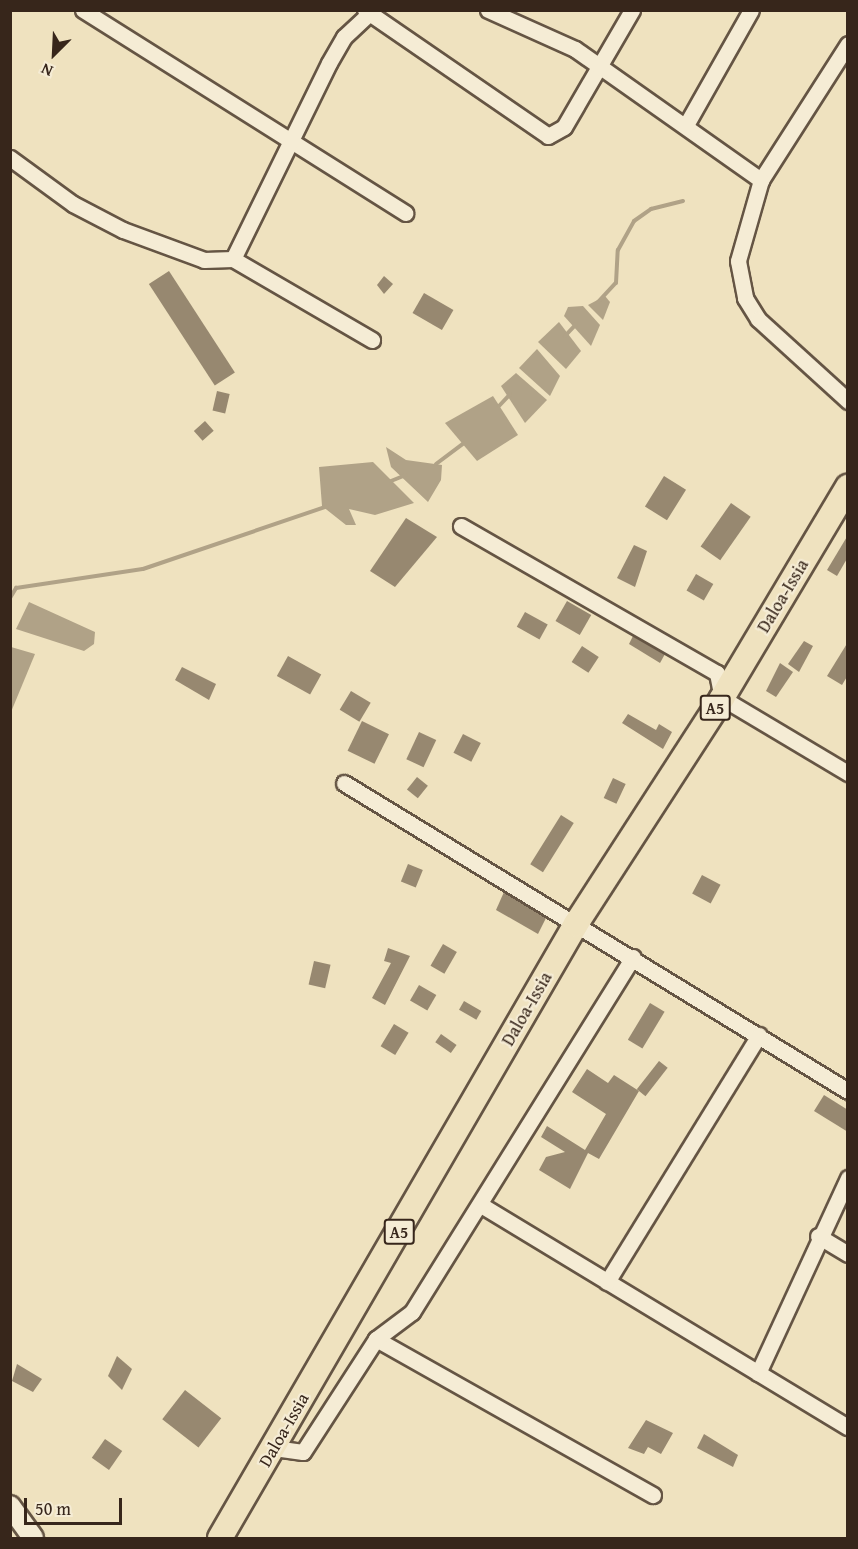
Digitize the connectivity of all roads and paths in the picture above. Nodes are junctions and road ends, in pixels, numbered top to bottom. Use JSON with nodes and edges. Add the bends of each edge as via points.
{"nodes":[{"id":1,"x":83,"y":10,"type":"edge"},
{"id":2,"x":488,"y":10,"type":"edge"},
{"id":3,"x":632,"y":10,"type":"edge"},
{"id":4,"x":751,"y":10,"type":"edge"},
{"id":5,"x":367,"y":12,"type":"edge"},
{"id":6,"x":848,"y":44,"type":"edge"},
{"id":7,"x":598,"y":67,"type":"junction"},
{"id":8,"x":686,"y":125,"type":"junction"},
{"id":9,"x":288,"y":139,"type":"junction"},
{"id":10,"x":10,"y":158,"type":"edge"},
{"id":11,"x":761,"y":180,"type":"junction"},
{"id":12,"x":405,"y":213,"type":"dead end"},
{"id":13,"x":233,"y":259,"type":"junction"},
{"id":14,"x":372,"y":340,"type":"dead end"},
{"id":15,"x":848,"y":401,"type":"edge"},
{"id":16,"x":848,"y":487,"type":"edge"},
{"id":17,"x":461,"y":526,"type":"dead end"},
{"id":18,"x":722,"y":698,"type":"junction"},
{"id":19,"x":848,"y":773,"type":"edge"},
{"id":20,"x":344,"y":783,"type":"dead end"},
{"id":21,"x":576,"y":924,"type":"junction"},
{"id":22,"x":633,"y":957,"type":"junction"},
{"id":23,"x":759,"y":1035,"type":"junction"},
{"id":24,"x":848,"y":1091,"type":"edge"},
{"id":25,"x":848,"y":1178,"type":"edge"},
{"id":26,"x":481,"y":1205,"type":"junction"},
{"id":27,"x":818,"y":1236,"type":"junction"},
{"id":28,"x":848,"y":1254,"type":"edge"},
{"id":29,"x":608,"y":1282,"type":"junction"},
{"id":30,"x":376,"y":1339,"type":"junction"},
{"id":31,"x":758,"y":1373,"type":"junction"},
{"id":32,"x":848,"y":1427,"type":"edge"},
{"id":33,"x":274,"y":1448,"type":"junction"},
{"id":34,"x":653,"y":1495,"type":"dead end"},
{"id":35,"x":13,"y":1512,"type":"edge"},
{"id":36,"x":33,"y":1539,"type":"edge"},
{"id":37,"x":220,"y":1539,"type":"edge"}],
"edges":[{"from":1,"to":9,"type":"street"},
{"from":2,"to":7,"type":"street","via":[[575,49]]},
{"from":3,"to":7,"type":"street"},
{"from":4,"to":8,"type":"street"},
{"from":5,"to":7,"type":"street","via":[[548,136],[564,127]]},
{"from":5,"to":9,"type":"street","via":[[344,38]]},
{"from":6,"to":11,"type":"street"},
{"from":7,"to":8,"type":"street","via":[[663,116]]},
{"from":8,"to":11,"type":"street"},
{"from":9,"to":12,"type":"street"},
{"from":9,"to":13,"type":"street"},
{"from":10,"to":13,"type":"street","via":[[73,204],[123,230],[204,260]]},
{"from":11,"to":15,"type":"street","via":[[738,261],[746,298],[773,336]]},
{"from":13,"to":14,"type":"street"},
{"from":16,"to":18,"type":"main road","name":"Daloa-Issia","number":"A5"},
{"from":17,"to":18,"type":"street","via":[[717,673]]},
{"from":18,"to":19,"type":"street"},
{"from":18,"to":21,"type":"main road","name":"Daloa-Issia","number":"A5"},
{"from":20,"to":21,"type":"street"},
{"from":21,"to":22,"type":"street"},
{"from":21,"to":33,"type":"main road","name":"Daloa-Issia","number":"A5"},
{"from":22,"to":23,"type":"street"},
{"from":22,"to":26,"type":"street"},
{"from":23,"to":24,"type":"street"},
{"from":23,"to":29,"type":"street"},
{"from":25,"to":27,"type":"street"},
{"from":26,"to":29,"type":"street"},
{"from":26,"to":30,"type":"street","via":[[412,1312]]},
{"from":27,"to":28,"type":"street"},
{"from":27,"to":31,"type":"street"},
{"from":29,"to":31,"type":"street"},
{"from":30,"to":33,"type":"street","via":[[303,1452]]},
{"from":30,"to":34,"type":"street"},
{"from":31,"to":32,"type":"street"},
{"from":33,"to":37,"type":"main road","name":"Daloa-Issia","number":"A5"},
{"from":35,"to":36,"type":"street"}]}
